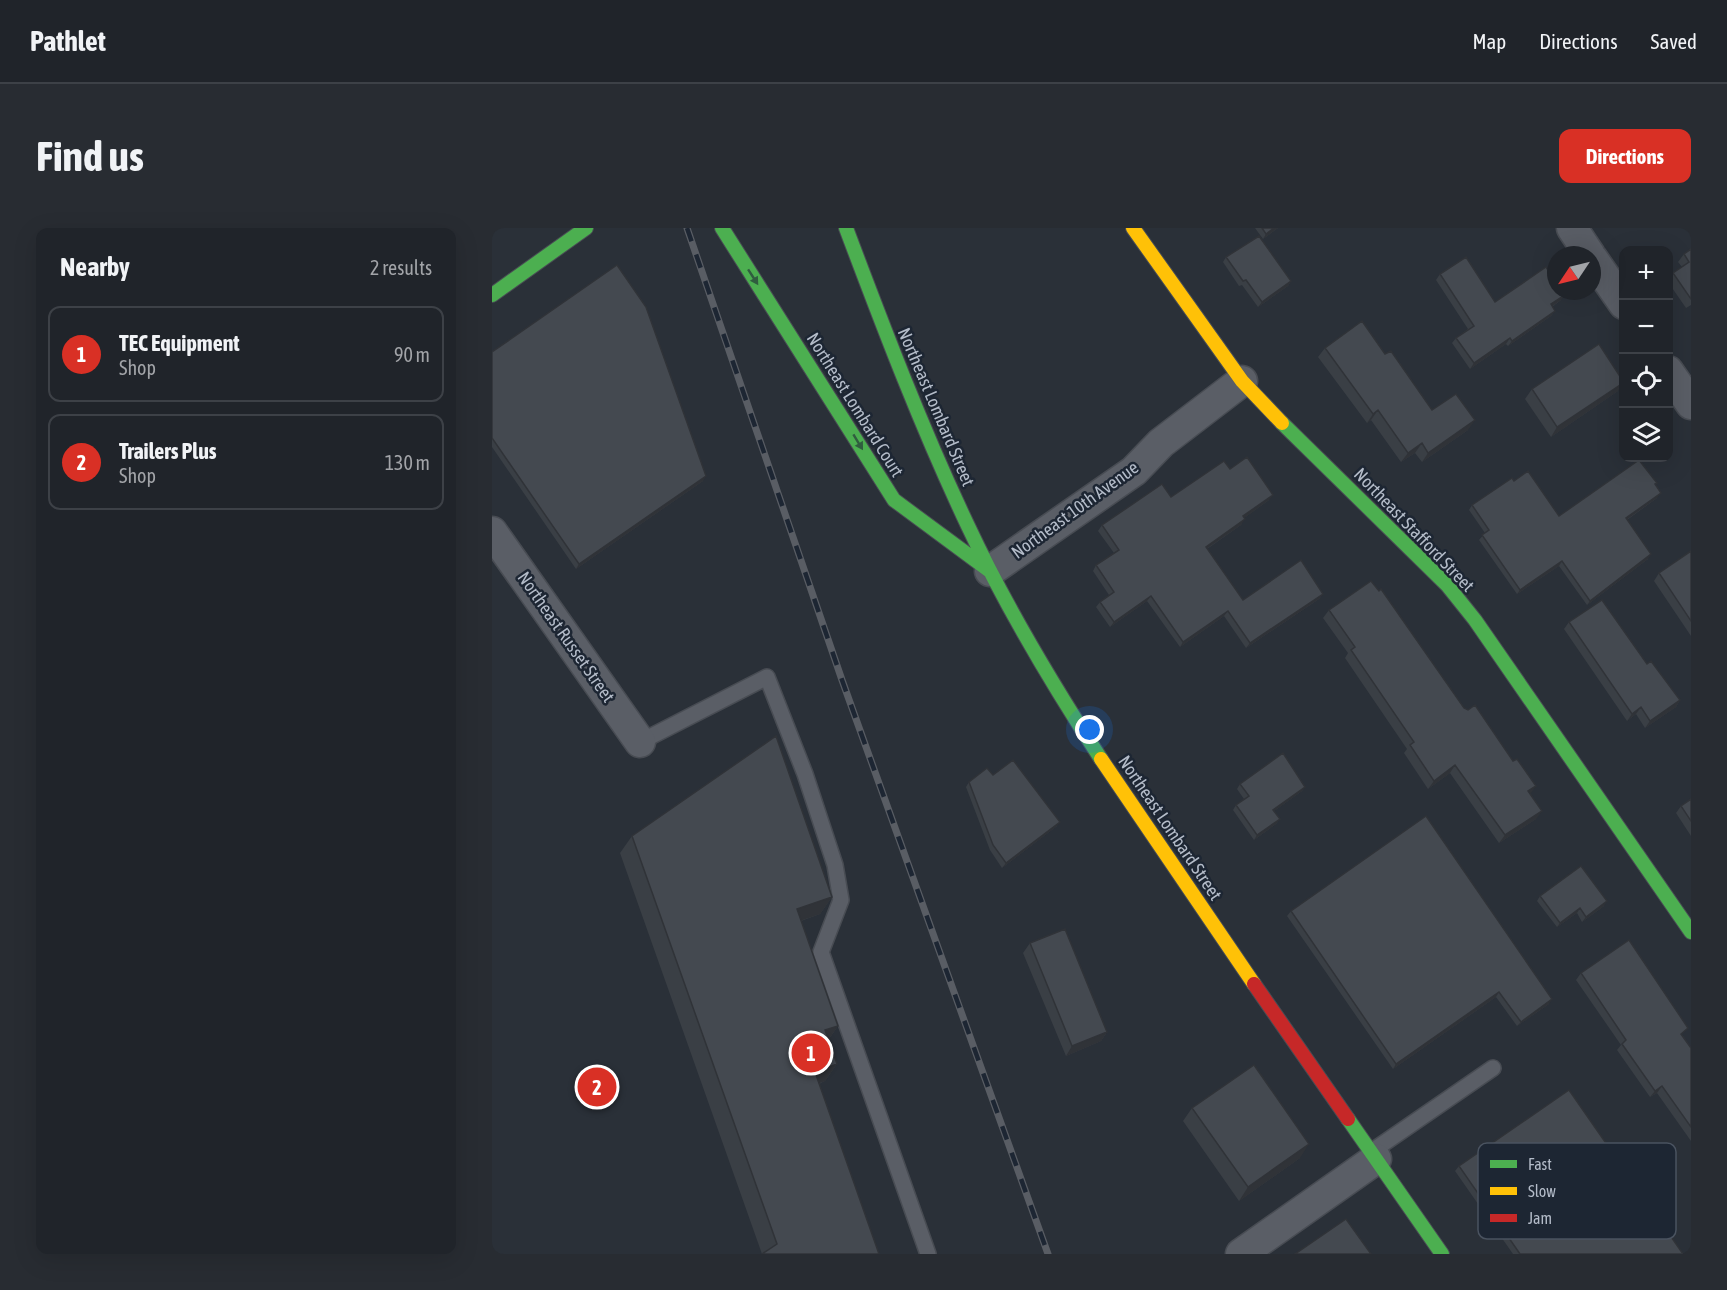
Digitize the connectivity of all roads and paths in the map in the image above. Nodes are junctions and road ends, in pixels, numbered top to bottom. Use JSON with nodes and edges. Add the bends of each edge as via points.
{"nodes":[{"id":1,"x":586,"y":228,"type":"edge"},
{"id":2,"x":722,"y":228,"type":"edge"},
{"id":3,"x":846,"y":228,"type":"edge"},
{"id":4,"x":1133,"y":228,"type":"edge"},
{"id":5,"x":1572,"y":228,"type":"edge"},
{"id":6,"x":1584,"y":246,"type":"edge"},
{"id":7,"x":1601,"y":272,"type":"edge"},
{"id":8,"x":492,"y":295,"type":"edge"},
{"id":9,"x":1620,"y":300,"type":"edge"},
{"id":10,"x":1673,"y":378,"type":"edge"},
{"id":11,"x":1242,"y":381,"type":"junction"},
{"id":12,"x":1690,"y":402,"type":"edge"},
{"id":13,"x":492,"y":532,"type":"edge"},
{"id":14,"x":990,"y":571,"type":"junction"},
{"id":15,"x":640,"y":742,"type":"joint"},
{"id":16,"x":1691,"y":932,"type":"edge"},
{"id":17,"x":1493,"y":1068,"type":"dead end"},
{"id":18,"x":1373,"y":1156,"type":"junction"},
{"id":19,"x":928,"y":1254,"type":"edge"},
{"id":20,"x":1241,"y":1254,"type":"edge"},
{"id":21,"x":1442,"y":1254,"type":"edge"}],
"edges":[{"from":1,"to":8,"type":"street"},
{"from":2,"to":14,"type":"street","name":"Northeast Lombard Court","one_way":true,"via":[[894,501]]},
{"from":3,"to":14,"type":"street","name":"Northeast Lombard Street","via":[[921,419]]},
{"from":4,"to":11,"type":"street","name":"Northeast Stafford Street"},
{"from":5,"to":6,"type":"street"},
{"from":7,"to":9,"type":"street"},
{"from":10,"to":12,"type":"street"},
{"from":11,"to":14,"type":"street","name":"Northeast 10th Avenue","via":[[1161,443],[1134,471]]},
{"from":11,"to":16,"type":"street","name":"Northeast Stafford Street","via":[[1447,585]]},
{"from":13,"to":15,"type":"street","name":"Northeast Russet Street"},
{"from":14,"to":18,"type":"street","name":"Northeast Lombard Street","via":[[1035,653],[1144,824]]},
{"from":15,"to":19,"type":"lane","via":[[767,677],[836,866],[841,900],[821,952]]},
{"from":17,"to":18,"type":"lane"},
{"from":18,"to":20,"type":"street"},
{"from":18,"to":21,"type":"street","name":"Northeast Lombard Street"}]}
